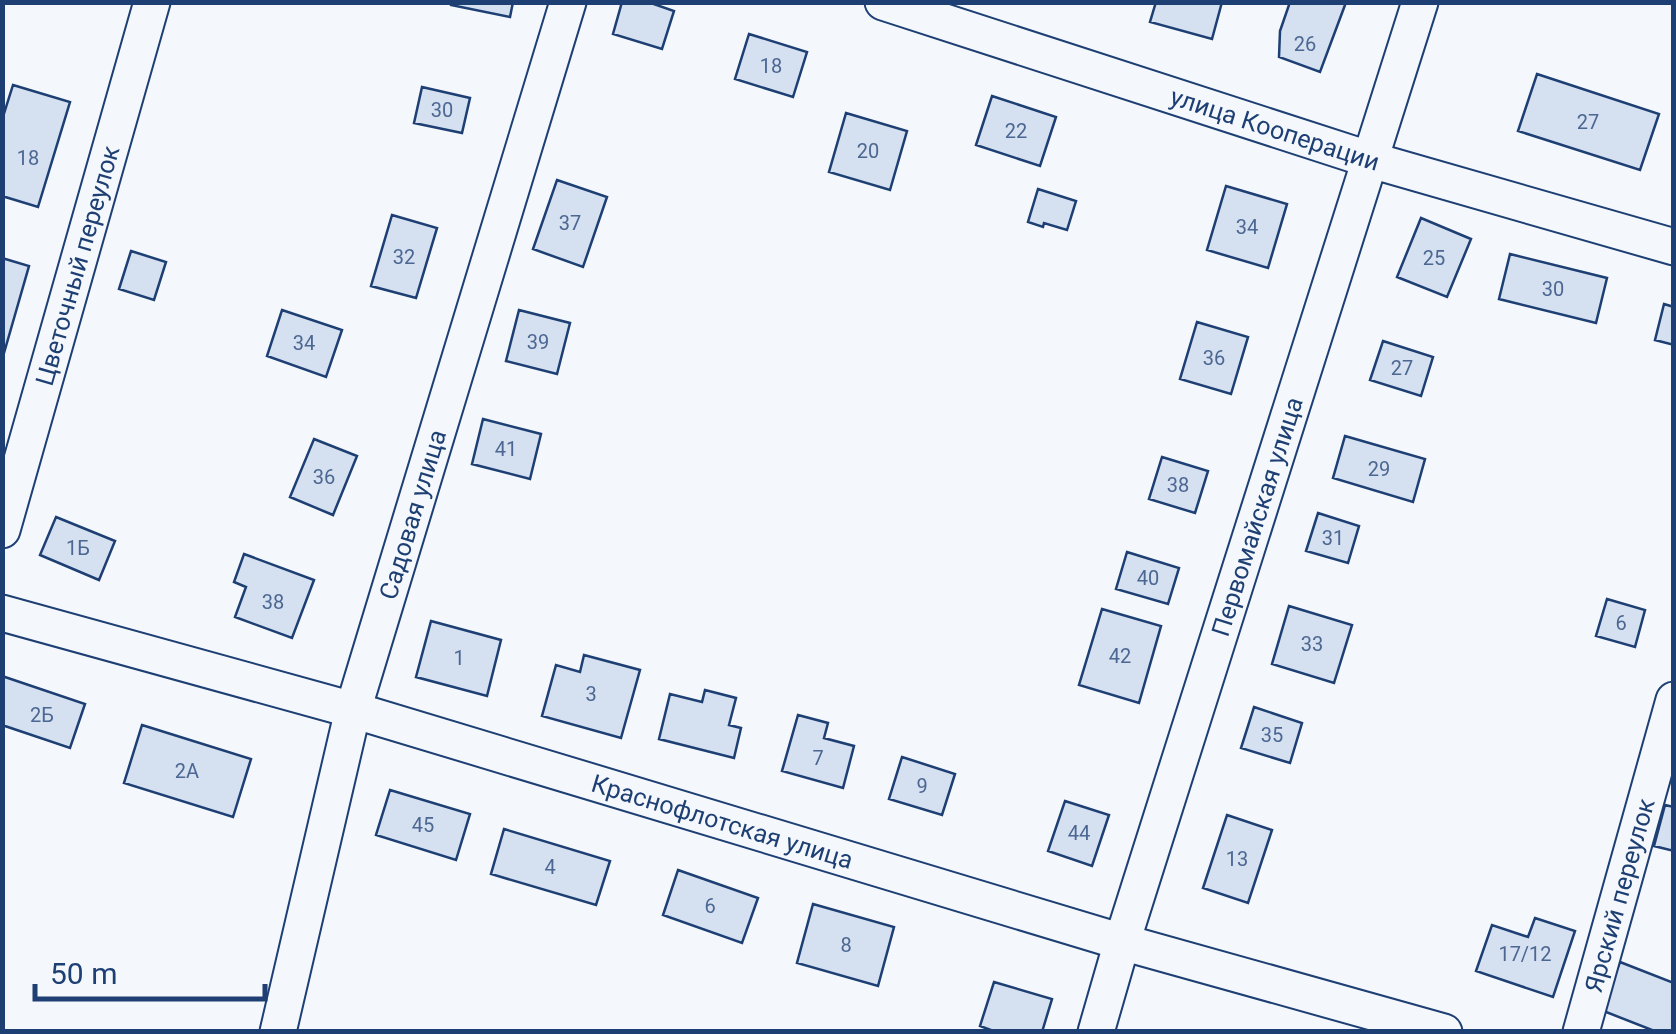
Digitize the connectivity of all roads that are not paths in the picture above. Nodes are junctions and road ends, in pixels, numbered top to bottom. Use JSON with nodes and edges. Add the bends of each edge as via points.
{"nodes":[{"id":1,"x":152,"y":2,"type":"edge"},
{"id":2,"x":568,"y":2,"type":"edge"},
{"id":3,"x":882,"y":2,"type":"edge"},
{"id":4,"x":1420,"y":2,"type":"edge"},
{"id":5,"x":926,"y":9,"type":"edge"},
{"id":6,"x":1371,"y":160,"type":"junction"},
{"id":7,"x":1674,"y":247,"type":"edge"},
{"id":8,"x":2,"y":530,"type":"edge"},
{"id":9,"x":2,"y":614,"type":"edge"},
{"id":10,"x":1674,"y":700,"type":"edge"},
{"id":11,"x":353,"y":710,"type":"junction"},
{"id":12,"x":1122,"y":942,"type":"junction"},
{"id":13,"x":278,"y":1032,"type":"edge"},
{"id":14,"x":1096,"y":1032,"type":"edge"},
{"id":15,"x":1444,"y":1032,"type":"edge"},
{"id":16,"x":1581,"y":1032,"type":"edge"}],
"edges":[{"from":1,"to":8,"type":"street","name":"Цветочный переулок"},
{"from":2,"to":11,"type":"street","name":"Садовая улица"},
{"from":3,"to":5,"type":"street","name":"улица Кооперации"},
{"from":4,"to":6,"type":"street","name":"Первомайская улица"},
{"from":5,"to":6,"type":"street","name":"улица Кооперации"},
{"from":6,"to":7,"type":"street","name":"улица Кооперации"},
{"from":6,"to":12,"type":"street","name":"Первомайская улица"},
{"from":9,"to":11,"type":"street","name":"Краснофлотская улица"},
{"from":10,"to":16,"type":"street","name":"Ярский переулок"},
{"from":11,"to":12,"type":"street","name":"Краснофлотская улица"},
{"from":11,"to":13,"type":"street","name":"Садовая улица"},
{"from":12,"to":14,"type":"street","name":"Первомайская улица"},
{"from":12,"to":15,"type":"street","name":"Краснофлотская улица"}]}
